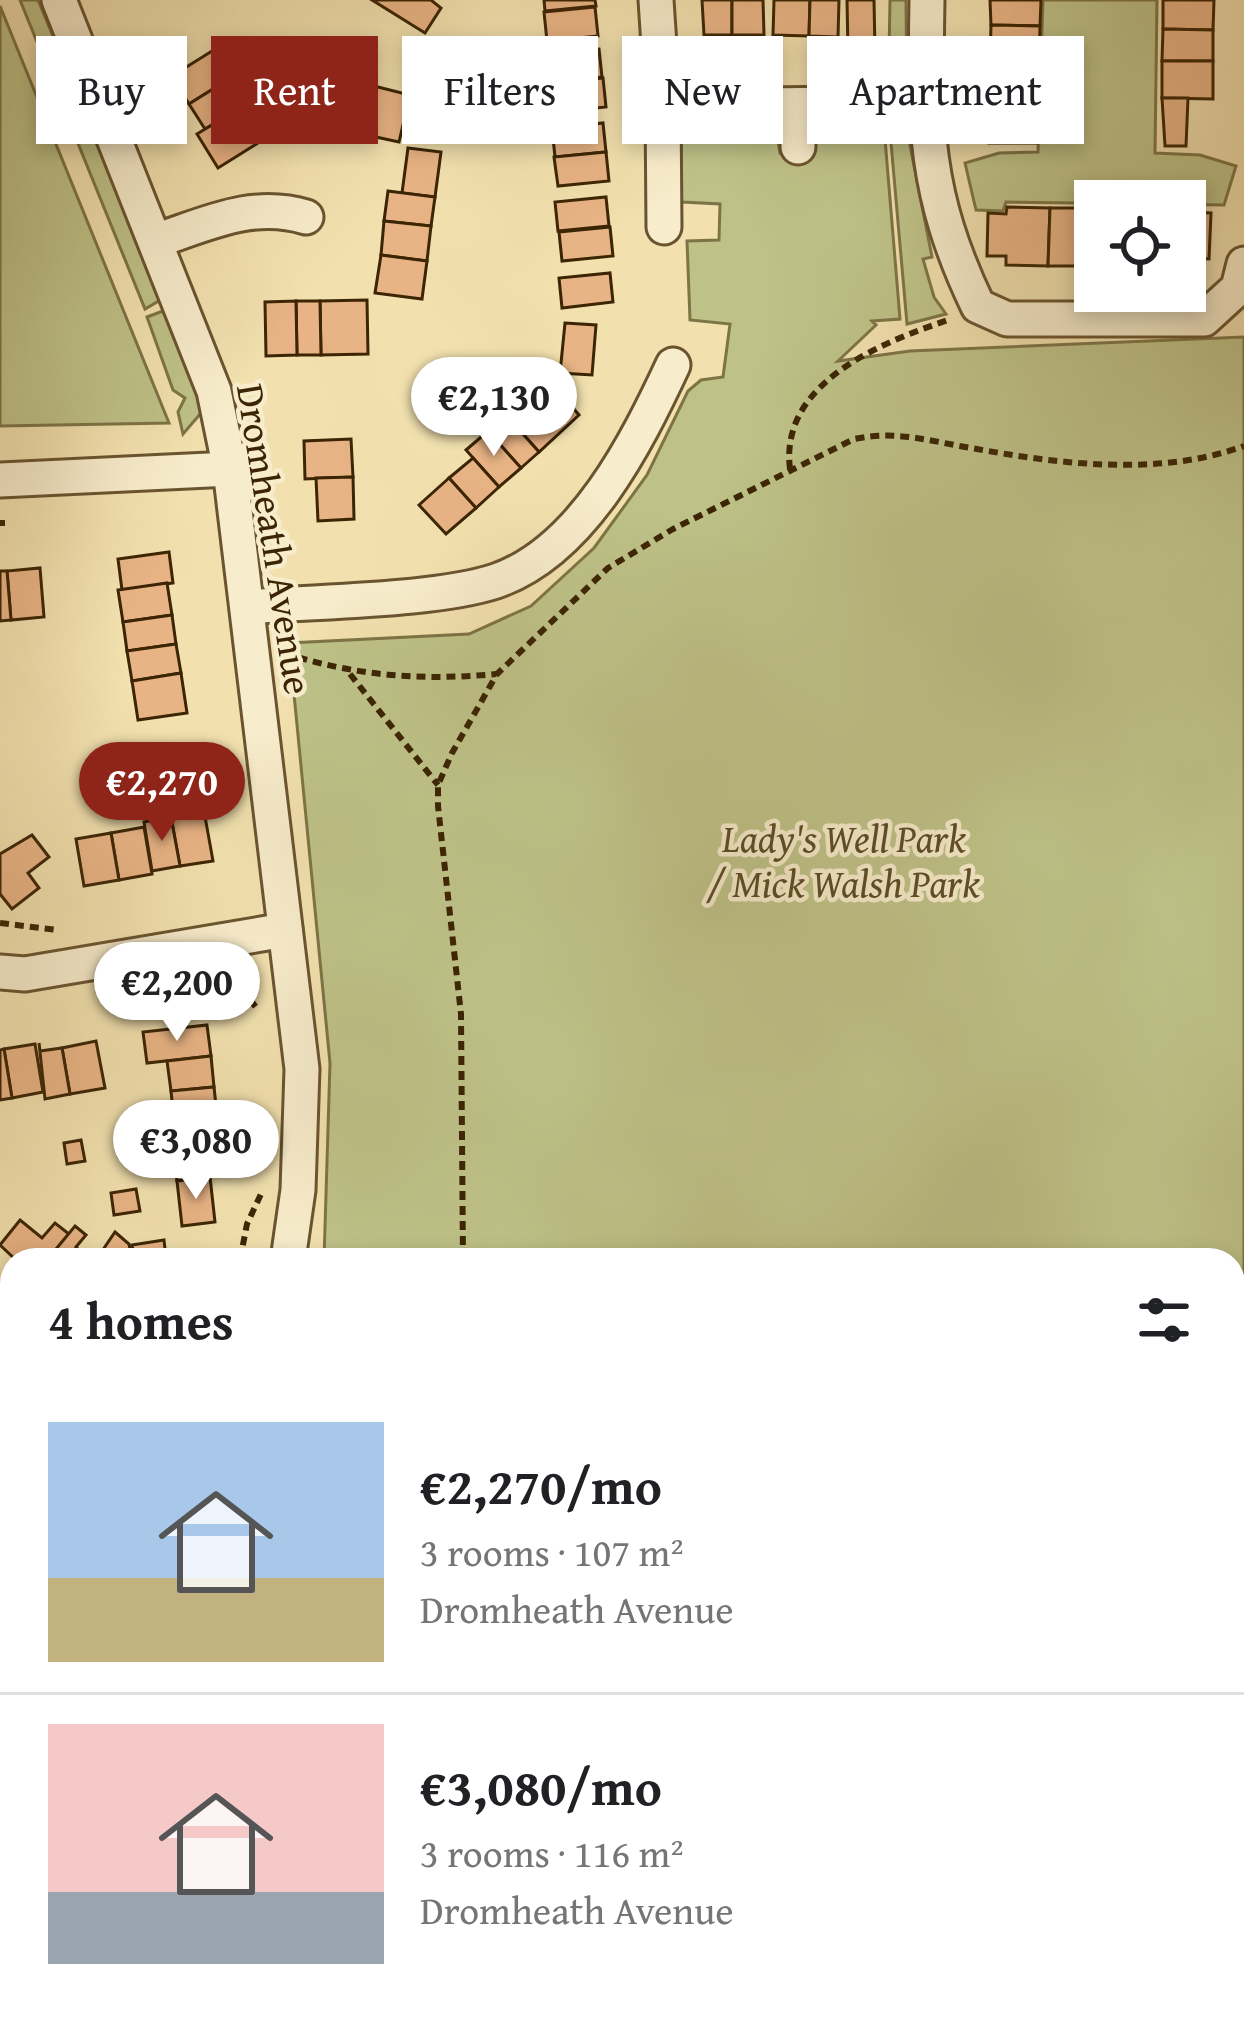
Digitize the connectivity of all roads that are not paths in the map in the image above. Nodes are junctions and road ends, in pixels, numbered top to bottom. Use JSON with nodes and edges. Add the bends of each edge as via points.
{"nodes":[{"id":1,"x":58,"y":0,"type":"edge"},
{"id":2,"x":656,"y":0,"type":"edge"},
{"id":3,"x":927,"y":0,"type":"edge"},
{"id":4,"x":658,"y":36,"type":"edge"},
{"id":5,"x":783,"y":105,"type":"edge"},
{"id":6,"x":798,"y":105,"type":"junction"},
{"id":7,"x":807,"y":105,"type":"edge"},
{"id":8,"x":663,"y":144,"type":"edge"},
{"id":9,"x":799,"y":147,"type":"dead end"},
{"id":10,"x":307,"y":217,"type":"dead end"},
{"id":11,"x":664,"y":227,"type":"dead end"},
{"id":12,"x":158,"y":240,"type":"junction"},
{"id":13,"x":1244,"y":264,"type":"edge"},
{"id":14,"x":673,"y":365,"type":"dead end"},
{"id":15,"x":230,"y":469,"type":"junction"},
{"id":16,"x":0,"y":481,"type":"edge"},
{"id":17,"x":249,"y":607,"type":"junction"},
{"id":18,"x":285,"y":930,"type":"junction"},
{"id":19,"x":0,"y":972,"type":"edge"},
{"id":20,"x":290,"y":1248,"type":"edge"}],
"edges":[{"from":1,"to":12,"type":"street","name":"Dromheath Avenue"},
{"from":2,"to":4,"type":"street"},
{"from":3,"to":13,"type":"street","via":[[931,178],[947,241],[978,306],[1007,319],[1204,319],[1238,288]]},
{"from":5,"to":6,"type":"street"},
{"from":6,"to":7,"type":"street"},
{"from":6,"to":9,"type":"street"},
{"from":8,"to":11,"type":"street"},
{"from":10,"to":12,"type":"street","via":[[251,209]]},
{"from":12,"to":15,"type":"street","name":"Dromheath Avenue","via":[[214,391]]},
{"from":14,"to":17,"type":"street","via":[[644,428],[600,493],[555,544],[497,580]]},
{"from":15,"to":16,"type":"street"},
{"from":15,"to":17,"type":"street","name":"Dromheath Avenue"},
{"from":17,"to":18,"type":"street","name":"Dromheath Avenue"},
{"from":18,"to":19,"type":"street"},
{"from":18,"to":20,"type":"street","name":"Dromheath Avenue","via":[[302,1069]]}]}
